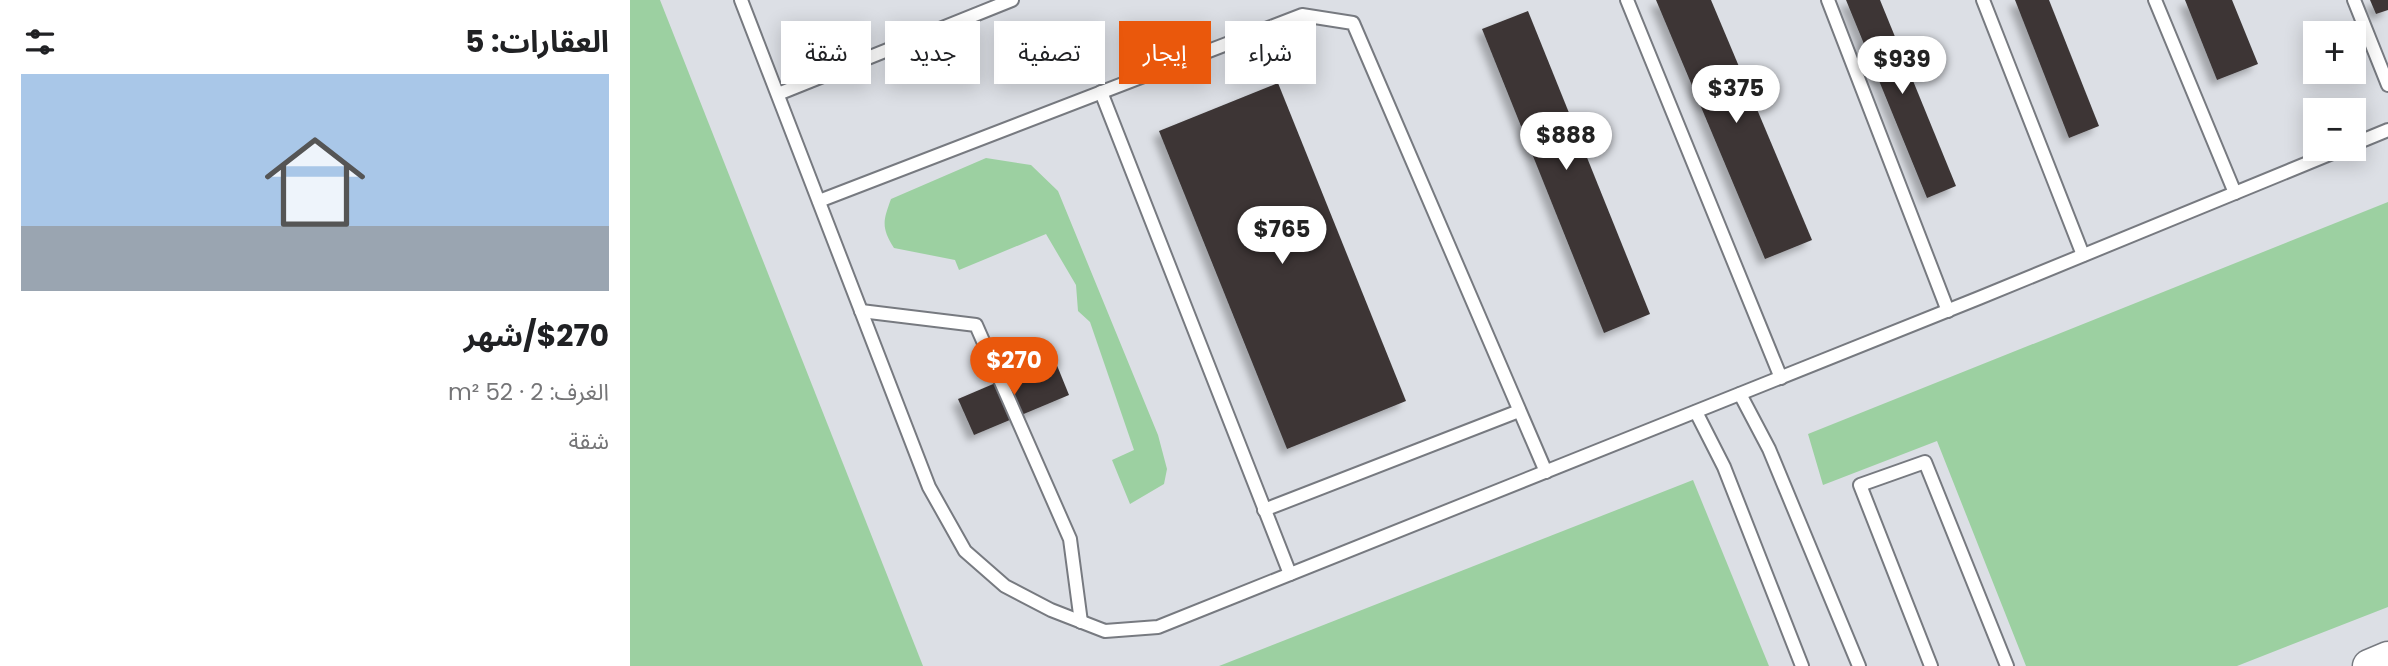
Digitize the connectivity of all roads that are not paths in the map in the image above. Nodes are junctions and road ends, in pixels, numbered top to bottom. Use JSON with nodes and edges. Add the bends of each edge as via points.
{"nodes":[{"id":1,"x":741,"y":0,"type":"edge"},
{"id":2,"x":1012,"y":0,"type":"edge"},
{"id":3,"x":1627,"y":0,"type":"edge"},
{"id":4,"x":1828,"y":0,"type":"edge"},
{"id":5,"x":1983,"y":0,"type":"edge"},
{"id":6,"x":2155,"y":0,"type":"edge"},
{"id":7,"x":2354,"y":0,"type":"edge"},
{"id":8,"x":2388,"y":85,"type":"edge"},
{"id":9,"x":1101,"y":92,"type":"junction"},
{"id":10,"x":778,"y":94,"type":"junction"},
{"id":11,"x":2388,"y":130,"type":"edge"},
{"id":12,"x":2366,"y":139,"type":"edge"},
{"id":13,"x":2313,"y":161,"type":"edge"},
{"id":14,"x":2235,"y":193,"type":"junction"},
{"id":15,"x":819,"y":201,"type":"junction"},
{"id":16,"x":2083,"y":255,"type":"junction"},
{"id":17,"x":861,"y":311,"type":"junction"},
{"id":18,"x":1948,"y":311,"type":"junction"},
{"id":19,"x":1781,"y":378,"type":"junction"},
{"id":20,"x":1740,"y":394,"type":"junction"},
{"id":21,"x":1520,"y":411,"type":"junction"},
{"id":22,"x":1696,"y":412,"type":"junction"},
{"id":23,"x":1546,"y":472,"type":"junction"},
{"id":24,"x":1265,"y":510,"type":"junction"},
{"id":25,"x":1290,"y":574,"type":"junction"},
{"id":26,"x":1081,"y":622,"type":"junction"},
{"id":27,"x":2388,"y":658,"type":"edge"},
{"id":28,"x":1802,"y":666,"type":"edge"},
{"id":29,"x":1859,"y":666,"type":"edge"},
{"id":30,"x":1931,"y":666,"type":"edge"},
{"id":31,"x":2007,"y":666,"type":"edge"},
{"id":32,"x":2369,"y":666,"type":"edge"}],
"edges":[{"from":1,"to":10,"type":"lane"},
{"from":2,"to":10,"type":"lane"},
{"from":3,"to":19,"type":"lane"},
{"from":4,"to":18,"type":"lane"},
{"from":5,"to":16,"type":"lane"},
{"from":6,"to":14,"type":"lane"},
{"from":7,"to":8,"type":"lane"},
{"from":9,"to":15,"type":"lane"},
{"from":9,"to":21,"type":"lane","via":[[1302,15],[1353,23]]},
{"from":9,"to":24,"type":"lane"},
{"from":10,"to":15,"type":"lane"},
{"from":11,"to":12,"type":"lane"},
{"from":13,"to":14,"type":"lane"},
{"from":14,"to":16,"type":"lane"},
{"from":15,"to":17,"type":"lane"},
{"from":16,"to":18,"type":"lane"},
{"from":17,"to":26,"type":"lane","via":[[929,487],[965,551],[1005,586]]},
{"from":17,"to":26,"type":"lane","via":[[976,325],[1070,539]]},
{"from":18,"to":19,"type":"lane"},
{"from":19,"to":20,"type":"lane"},
{"from":20,"to":22,"type":"lane"},
{"from":20,"to":29,"type":"lane","via":[[1769,449]]},
{"from":21,"to":23,"type":"lane"},
{"from":21,"to":24,"type":"lane"},
{"from":22,"to":23,"type":"lane"},
{"from":22,"to":28,"type":"lane","via":[[1724,467]]},
{"from":23,"to":25,"type":"lane"},
{"from":24,"to":25,"type":"lane"},
{"from":25,"to":26,"type":"lane","via":[[1158,627],[1105,631]]},
{"from":27,"to":32,"type":"street"},
{"from":30,"to":31,"type":"lane","via":[[1860,485],[1925,462]]}]}
